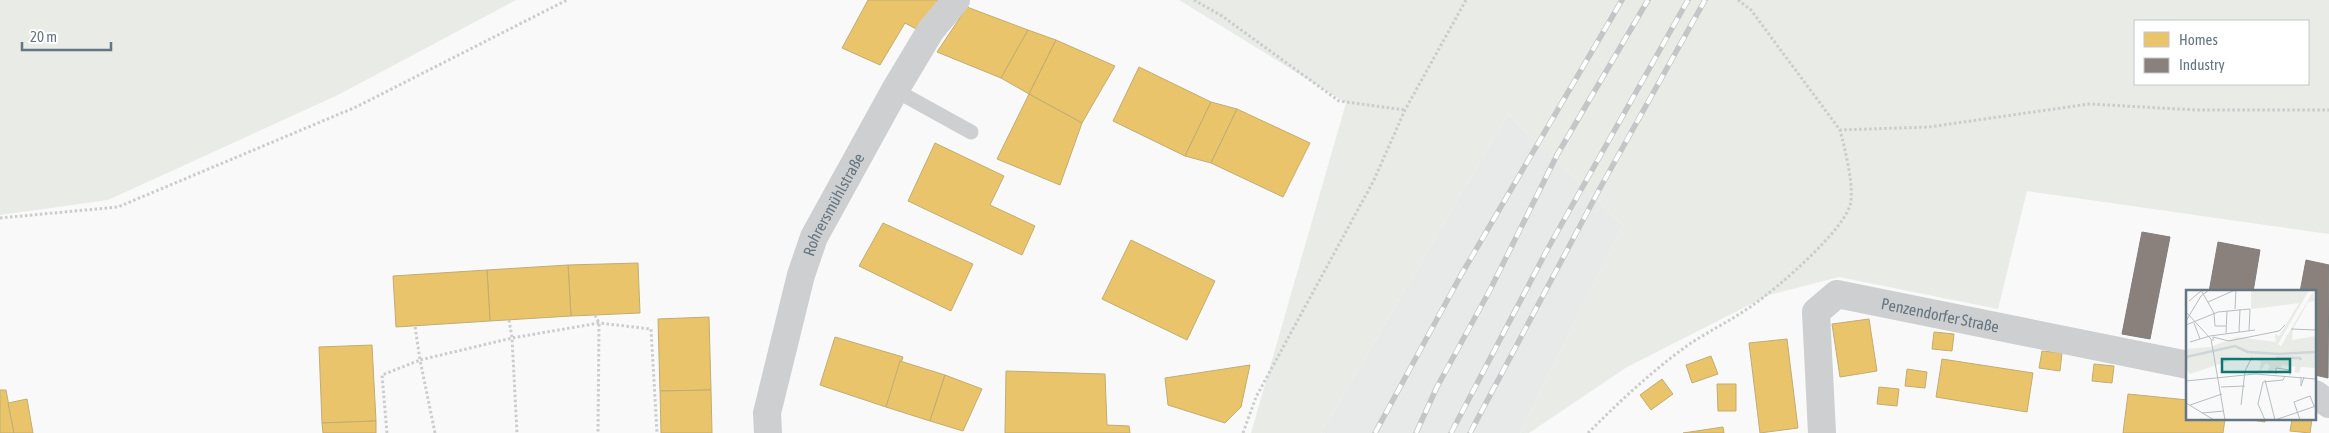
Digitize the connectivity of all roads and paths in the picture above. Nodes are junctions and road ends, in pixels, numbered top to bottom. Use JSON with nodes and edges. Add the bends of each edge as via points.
{"nodes":[{"id":1,"x":567,"y":0,"type":"edge"},
{"id":2,"x":956,"y":0,"type":"edge"},
{"id":3,"x":1194,"y":0,"type":"edge"},
{"id":4,"x":1466,"y":0,"type":"edge"},
{"id":5,"x":1738,"y":0,"type":"edge"},
{"id":6,"x":895,"y":90,"type":"junction"},
{"id":7,"x":1405,"y":110,"type":"junction"},
{"id":8,"x":2329,"y":110,"type":"edge"},
{"id":9,"x":1840,"y":130,"type":"junction"},
{"id":10,"x":972,"y":132,"type":"dead end"},
{"id":11,"x":0,"y":218,"type":"edge"},
{"id":12,"x":595,"y":315,"type":"dead end"},
{"id":13,"x":509,"y":320,"type":"dead end"},
{"id":14,"x":599,"y":323,"type":"junction"},
{"id":15,"x":415,"y":326,"type":"dead end"},
{"id":16,"x":512,"y":338,"type":"junction"},
{"id":17,"x":420,"y":360,"type":"junction"},
{"id":18,"x":2186,"y":365,"type":"edge"},
{"id":19,"x":2316,"y":395,"type":"edge"},
{"id":20,"x":2329,"y":404,"type":"edge"},
{"id":21,"x":387,"y":433,"type":"edge"},
{"id":22,"x":435,"y":433,"type":"edge"},
{"id":23,"x":517,"y":433,"type":"edge"},
{"id":24,"x":598,"y":433,"type":"edge"},
{"id":25,"x":657,"y":433,"type":"edge"},
{"id":26,"x":768,"y":433,"type":"edge"},
{"id":27,"x":1243,"y":433,"type":"edge"},
{"id":28,"x":1588,"y":433,"type":"edge"},
{"id":29,"x":1822,"y":433,"type":"edge"}],
"edges":[{"from":1,"to":11,"type":"path","via":[[356,107],[118,207]]},
{"from":2,"to":6,"type":"street","name":"Rohrersmühlstraße","via":[[931,30]]},
{"from":3,"to":7,"type":"path","via":[[1222,16],[1338,101]]},
{"from":4,"to":7,"type":"path"},
{"from":5,"to":9,"type":"path","via":[[1751,10]]},
{"from":6,"to":10,"type":"lane"},
{"from":6,"to":26,"type":"street","name":"Rohrersmühlstraße","via":[[814,237],[801,275],[768,413]]},
{"from":7,"to":27,"type":"path","via":[[1374,180],[1256,397]]},
{"from":8,"to":9,"type":"path","via":[[2197,110],[2088,104],[1929,127]]},
{"from":9,"to":28,"type":"path","via":[[1847,154],[1851,202],[1843,222],[1803,264],[1761,299],[1688,345],[1624,397]]},
{"from":12,"to":14,"type":"path"},
{"from":13,"to":16,"type":"path"},
{"from":14,"to":16,"type":"path"},
{"from":14,"to":24,"type":"path"},
{"from":14,"to":25,"type":"path","via":[[651,329]]},
{"from":15,"to":17,"type":"path"},
{"from":16,"to":17,"type":"path"},
{"from":16,"to":23,"type":"path"},
{"from":17,"to":21,"type":"path","via":[[382,375]]},
{"from":17,"to":22,"type":"path"},
{"from":18,"to":29,"type":"street","name":"Penzendorfer Straße","via":[[1837,294],[1816,312]]},
{"from":19,"to":20,"type":"street"}]}
